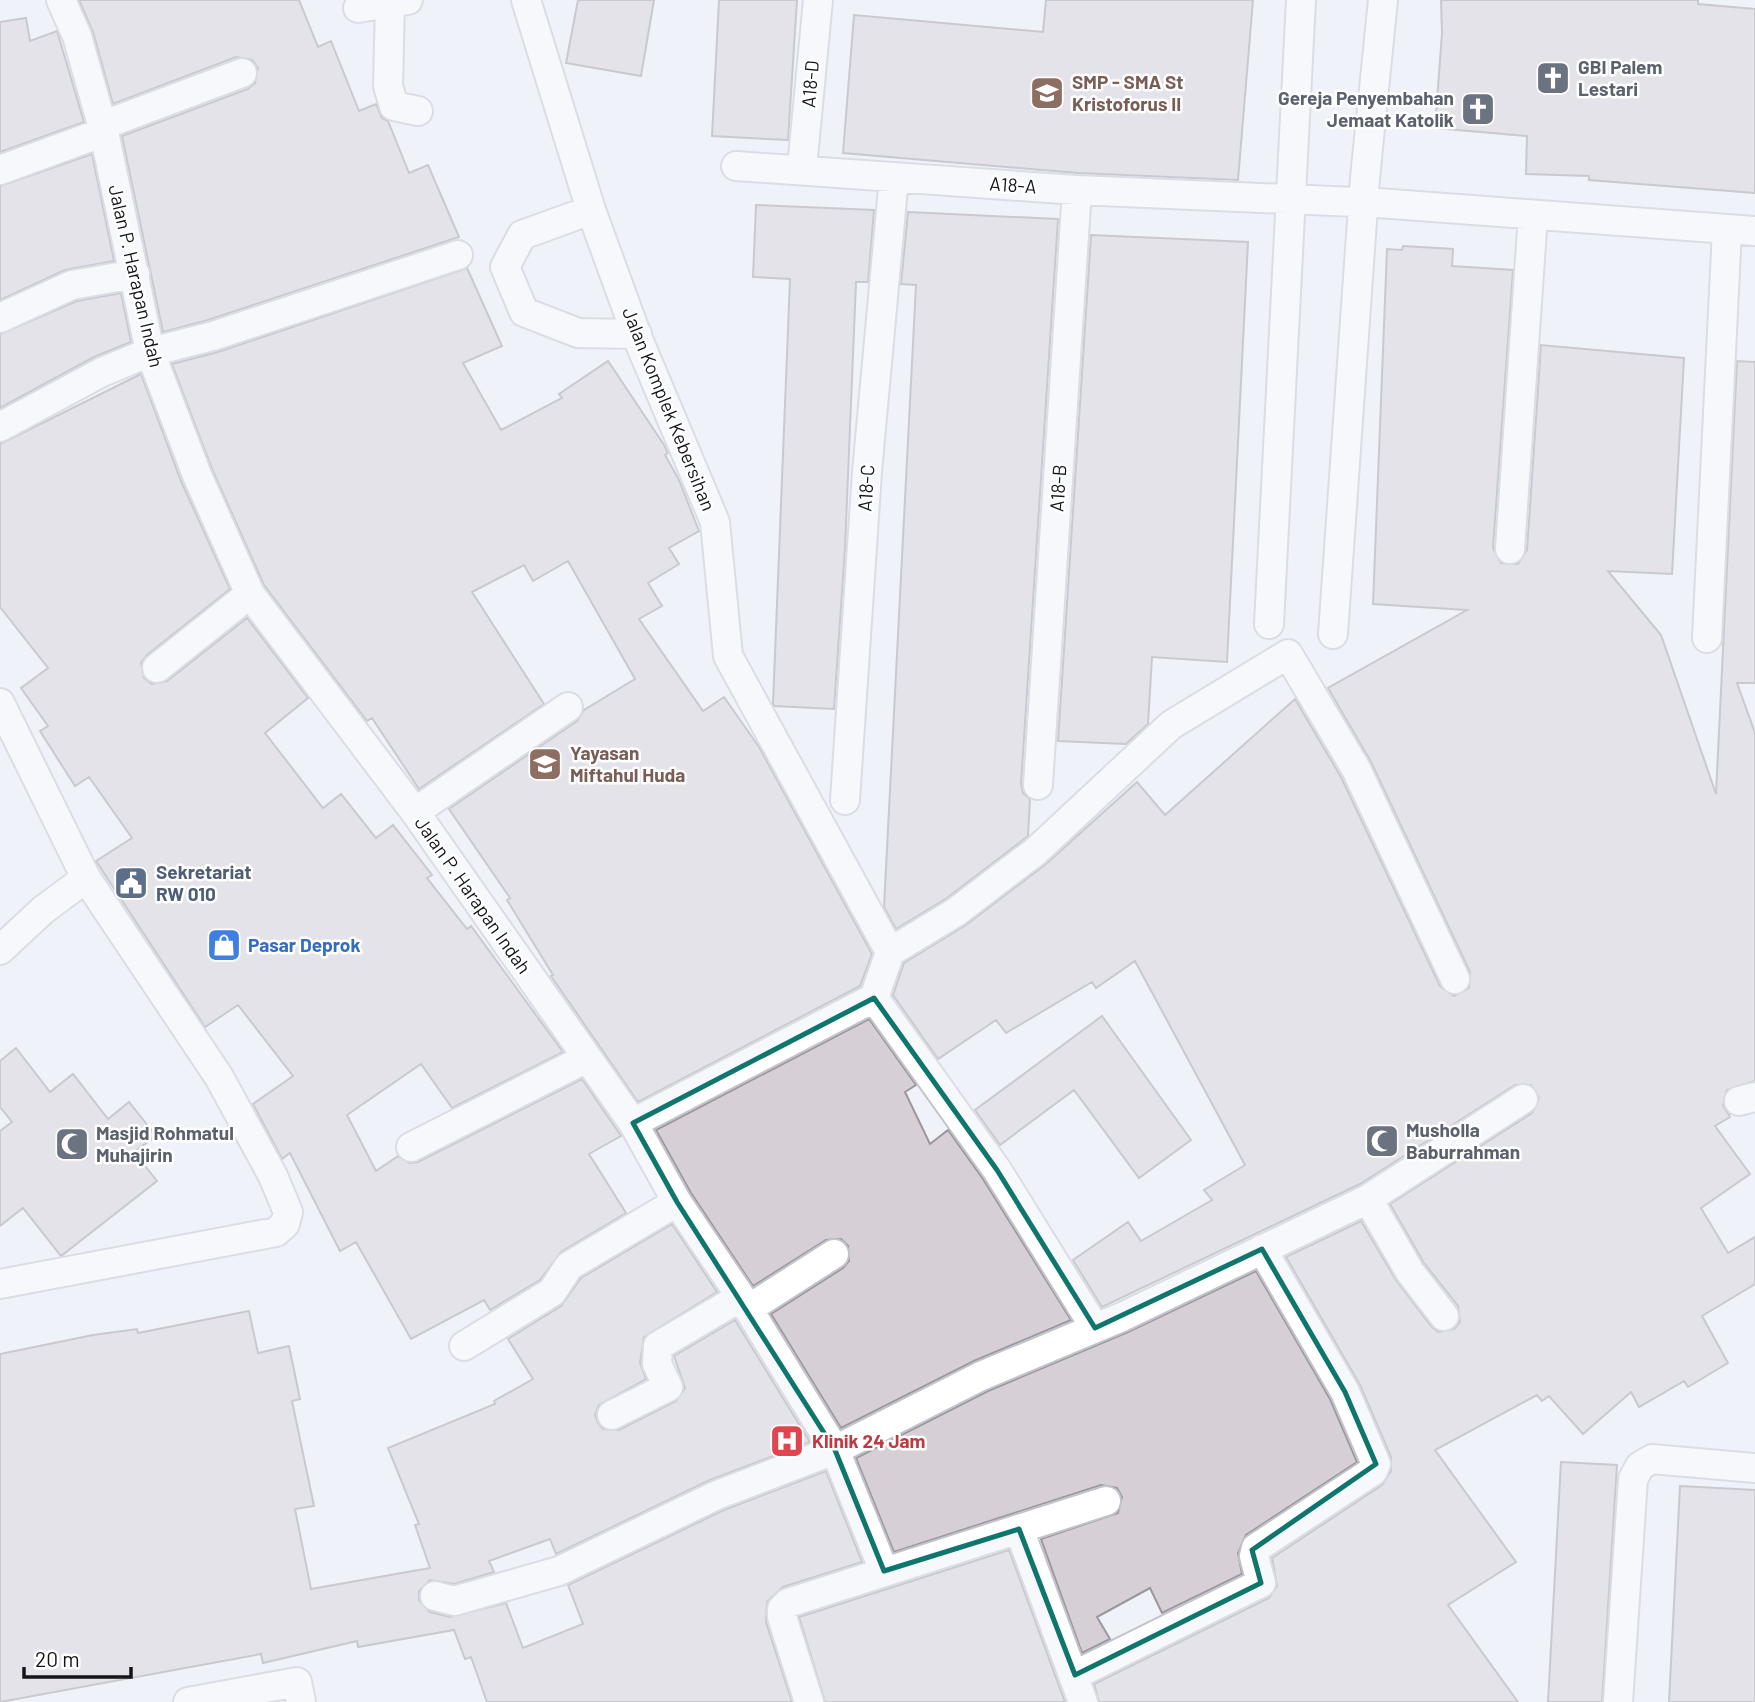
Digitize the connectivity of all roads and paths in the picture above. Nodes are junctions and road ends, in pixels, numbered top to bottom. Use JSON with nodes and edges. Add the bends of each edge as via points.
{"nodes":[{"id":1,"x":61,"y":0,"type":"edge"},
{"id":2,"x":526,"y":0,"type":"edge"},
{"id":3,"x":818,"y":0,"type":"edge"},
{"id":4,"x":1301,"y":0,"type":"edge"},
{"id":5,"x":1383,"y":0,"type":"edge"},
{"id":6,"x":399,"y":2,"type":"edge"},
{"id":7,"x":358,"y":8,"type":"dead end"},
{"id":8,"x":242,"y":73,"type":"dead end"},
{"id":9,"x":418,"y":111,"type":"dead end"},
{"id":10,"x":103,"y":129,"type":"junction"},
{"id":11,"x":736,"y":166,"type":"dead end"},
{"id":12,"x":802,"y":168,"type":"junction"},
{"id":13,"x":0,"y":170,"type":"edge"},
{"id":14,"x":894,"y":177,"type":"junction"},
{"id":15,"x":1077,"y":190,"type":"junction"},
{"id":16,"x":1289,"y":199,"type":"junction"},
{"id":17,"x":1363,"y":203,"type":"junction"},
{"id":18,"x":591,"y":210,"type":"junction"},
{"id":19,"x":1533,"y":215,"type":"junction"},
{"id":20,"x":1727,"y":230,"type":"junction"},
{"id":21,"x":1755,"y":231,"type":"edge"},
{"id":22,"x":458,"y":255,"type":"dead end"},
{"id":23,"x":135,"y":274,"type":"junction"},
{"id":24,"x":0,"y":318,"type":"edge"},
{"id":25,"x":637,"y":334,"type":"junction"},
{"id":26,"x":150,"y":352,"type":"junction"},
{"id":27,"x":0,"y":427,"type":"edge"},
{"id":28,"x":1510,"y":549,"type":"dead end"},
{"id":29,"x":250,"y":594,"type":"junction"},
{"id":30,"x":1269,"y":624,"type":"dead end"},
{"id":31,"x":1334,"y":634,"type":"dead end"},
{"id":32,"x":1707,"y":638,"type":"dead end"},
{"id":33,"x":157,"y":668,"type":"dead end"},
{"id":34,"x":0,"y":703,"type":"edge"},
{"id":35,"x":568,"y":707,"type":"dead end"},
{"id":36,"x":1038,"y":785,"type":"dead end"},
{"id":37,"x":845,"y":800,"type":"dead end"},
{"id":38,"x":415,"y":812,"type":"junction"},
{"id":39,"x":86,"y":877,"type":"junction"},
{"id":40,"x":0,"y":950,"type":"edge"},
{"id":41,"x":890,"y":952,"type":"junction"},
{"id":42,"x":1455,"y":979,"type":"dead end"},
{"id":43,"x":874,"y":998,"type":"junction"},
{"id":44,"x":587,"y":1058,"type":"junction"},
{"id":45,"x":1523,"y":1099,"type":"dead end"},
{"id":46,"x":633,"y":1123,"type":"junction"},
{"id":47,"x":411,"y":1147,"type":"dead end"},
{"id":48,"x":1367,"y":1199,"type":"junction"},
{"id":49,"x":677,"y":1202,"type":"junction"},
{"id":50,"x":1262,"y":1249,"type":"junction"},
{"id":51,"x":834,"y":1254,"type":"dead end"},
{"id":52,"x":0,"y":1284,"type":"edge"},
{"id":53,"x":744,"y":1303,"type":"junction"},
{"id":54,"x":1444,"y":1316,"type":"dead end"},
{"id":55,"x":1096,"y":1328,"type":"junction"},
{"id":56,"x":464,"y":1346,"type":"dead end"},
{"id":57,"x":612,"y":1415,"type":"dead end"},
{"id":58,"x":835,"y":1450,"type":"junction"},
{"id":59,"x":1755,"y":1468,"type":"edge"},
{"id":60,"x":1106,"y":1501,"type":"dead end"},
{"id":61,"x":1019,"y":1529,"type":"junction"},
{"id":62,"x":884,"y":1571,"type":"junction"},
{"id":63,"x":435,"y":1596,"type":"dead end"},
{"id":64,"x":1079,"y":1689,"type":"edge"},
{"id":65,"x":188,"y":1702,"type":"edge"},
{"id":66,"x":301,"y":1702,"type":"edge"},
{"id":67,"x":809,"y":1702,"type":"edge"},
{"id":68,"x":1618,"y":1702,"type":"edge"}],
"edges":[{"from":1,"to":10,"type":"street","name":"Jalan P. Harapan Indah","via":[[77,36]]},
{"from":2,"to":18,"type":"street","name":"Jalan Komplek Kebersihan"},
{"from":3,"to":12,"type":"street","name":"A18-D"},
{"from":4,"to":16,"type":"street"},
{"from":5,"to":17,"type":"street"},
{"from":6,"to":7,"type":"street"},
{"from":6,"to":9,"type":"street","via":[[387,86],[394,106]]},
{"from":8,"to":10,"type":"street"},
{"from":10,"to":13,"type":"street"},
{"from":10,"to":23,"type":"street","name":"Jalan P. Harapan Indah"},
{"from":11,"to":12,"type":"street","name":"A18-A"},
{"from":12,"to":14,"type":"street","name":"A18-A"},
{"from":14,"to":15,"type":"street","name":"A18-A"},
{"from":14,"to":37,"type":"street","name":"A18-C","via":[[867,472]]},
{"from":15,"to":16,"type":"street","name":"A18-A"},
{"from":15,"to":36,"type":"street","name":"A18-B"},
{"from":16,"to":17,"type":"street","name":"A18-A"},
{"from":16,"to":30,"type":"street"},
{"from":17,"to":19,"type":"street","name":"A18-A"},
{"from":17,"to":31,"type":"street"},
{"from":18,"to":25,"type":"street","name":"Jalan Komplek Kebersihan"},
{"from":18,"to":25,"type":"street","via":[[522,235],[505,267],[524,312],[578,334]]},
{"from":19,"to":20,"type":"street","name":"A18-A"},
{"from":19,"to":28,"type":"street"},
{"from":20,"to":21,"type":"street","name":"A18-A"},
{"from":20,"to":32,"type":"street"},
{"from":22,"to":26,"type":"street"},
{"from":23,"to":24,"type":"street","via":[[72,285]]},
{"from":23,"to":26,"type":"street","name":"Jalan P. Harapan Indah"},
{"from":25,"to":41,"type":"street","name":"Jalan Komplek Kebersihan","via":[[715,522],[728,656]]},
{"from":26,"to":27,"type":"street","via":[[102,372]]},
{"from":26,"to":29,"type":"street","name":"Jalan P. Harapan Indah","via":[[197,475]]},
{"from":29,"to":33,"type":"street"},
{"from":29,"to":38,"type":"street","name":"Jalan P. Harapan Indah"},
{"from":34,"to":39,"type":"street"},
{"from":35,"to":38,"type":"street"},
{"from":38,"to":44,"type":"street","name":"Jalan P. Harapan Indah"},
{"from":39,"to":40,"type":"street"},
{"from":39,"to":52,"type":"street","via":[[219,1077],[288,1212],[276,1233]]},
{"from":41,"to":42,"type":"street","via":[[956,912],[1036,851],[1171,725],[1289,654],[1356,769]]},
{"from":41,"to":43,"type":"street"},
{"from":43,"to":46,"type":"street"},
{"from":43,"to":55,"type":"street","via":[[997,1170]]},
{"from":44,"to":46,"type":"street","name":"Jalan P. Harapan Indah"},
{"from":44,"to":47,"type":"street"},
{"from":45,"to":48,"type":"street"},
{"from":46,"to":49,"type":"street","name":"Jalan P. Harapan Indah"},
{"from":48,"to":50,"type":"street"},
{"from":48,"to":54,"type":"street","via":[[1410,1272]]},
{"from":49,"to":53,"type":"street","name":"Jalan P. Harapan Indah"},
{"from":49,"to":56,"type":"street","via":[[569,1266],[552,1292]]},
{"from":50,"to":55,"type":"street"},
{"from":50,"to":64,"type":"street","via":[[1345,1392],[1376,1464],[1373,1471],[1256,1548],[1261,1583]]},
{"from":51,"to":53,"type":"street"},
{"from":53,"to":57,"type":"street","via":[[659,1346],[657,1364],[668,1387]]},
{"from":53,"to":58,"type":"street","name":"Jalan P. Harapan Indah"},
{"from":55,"to":58,"type":"street","via":[[981,1376]]},
{"from":58,"to":62,"type":"street","name":"Jalan P. Harapan Indah"},
{"from":58,"to":63,"type":"street","via":[[717,1495],[559,1571],[454,1601]]},
{"from":59,"to":68,"type":"street","via":[[1652,1459],[1640,1466],[1633,1479]]},
{"from":60,"to":61,"type":"street"},
{"from":61,"to":62,"type":"street"},
{"from":61,"to":64,"type":"street"},
{"from":62,"to":67,"type":"street","via":[[788,1604],[777,1617]]},
{"from":65,"to":66,"type":"street","via":[[297,1682]]}]}
